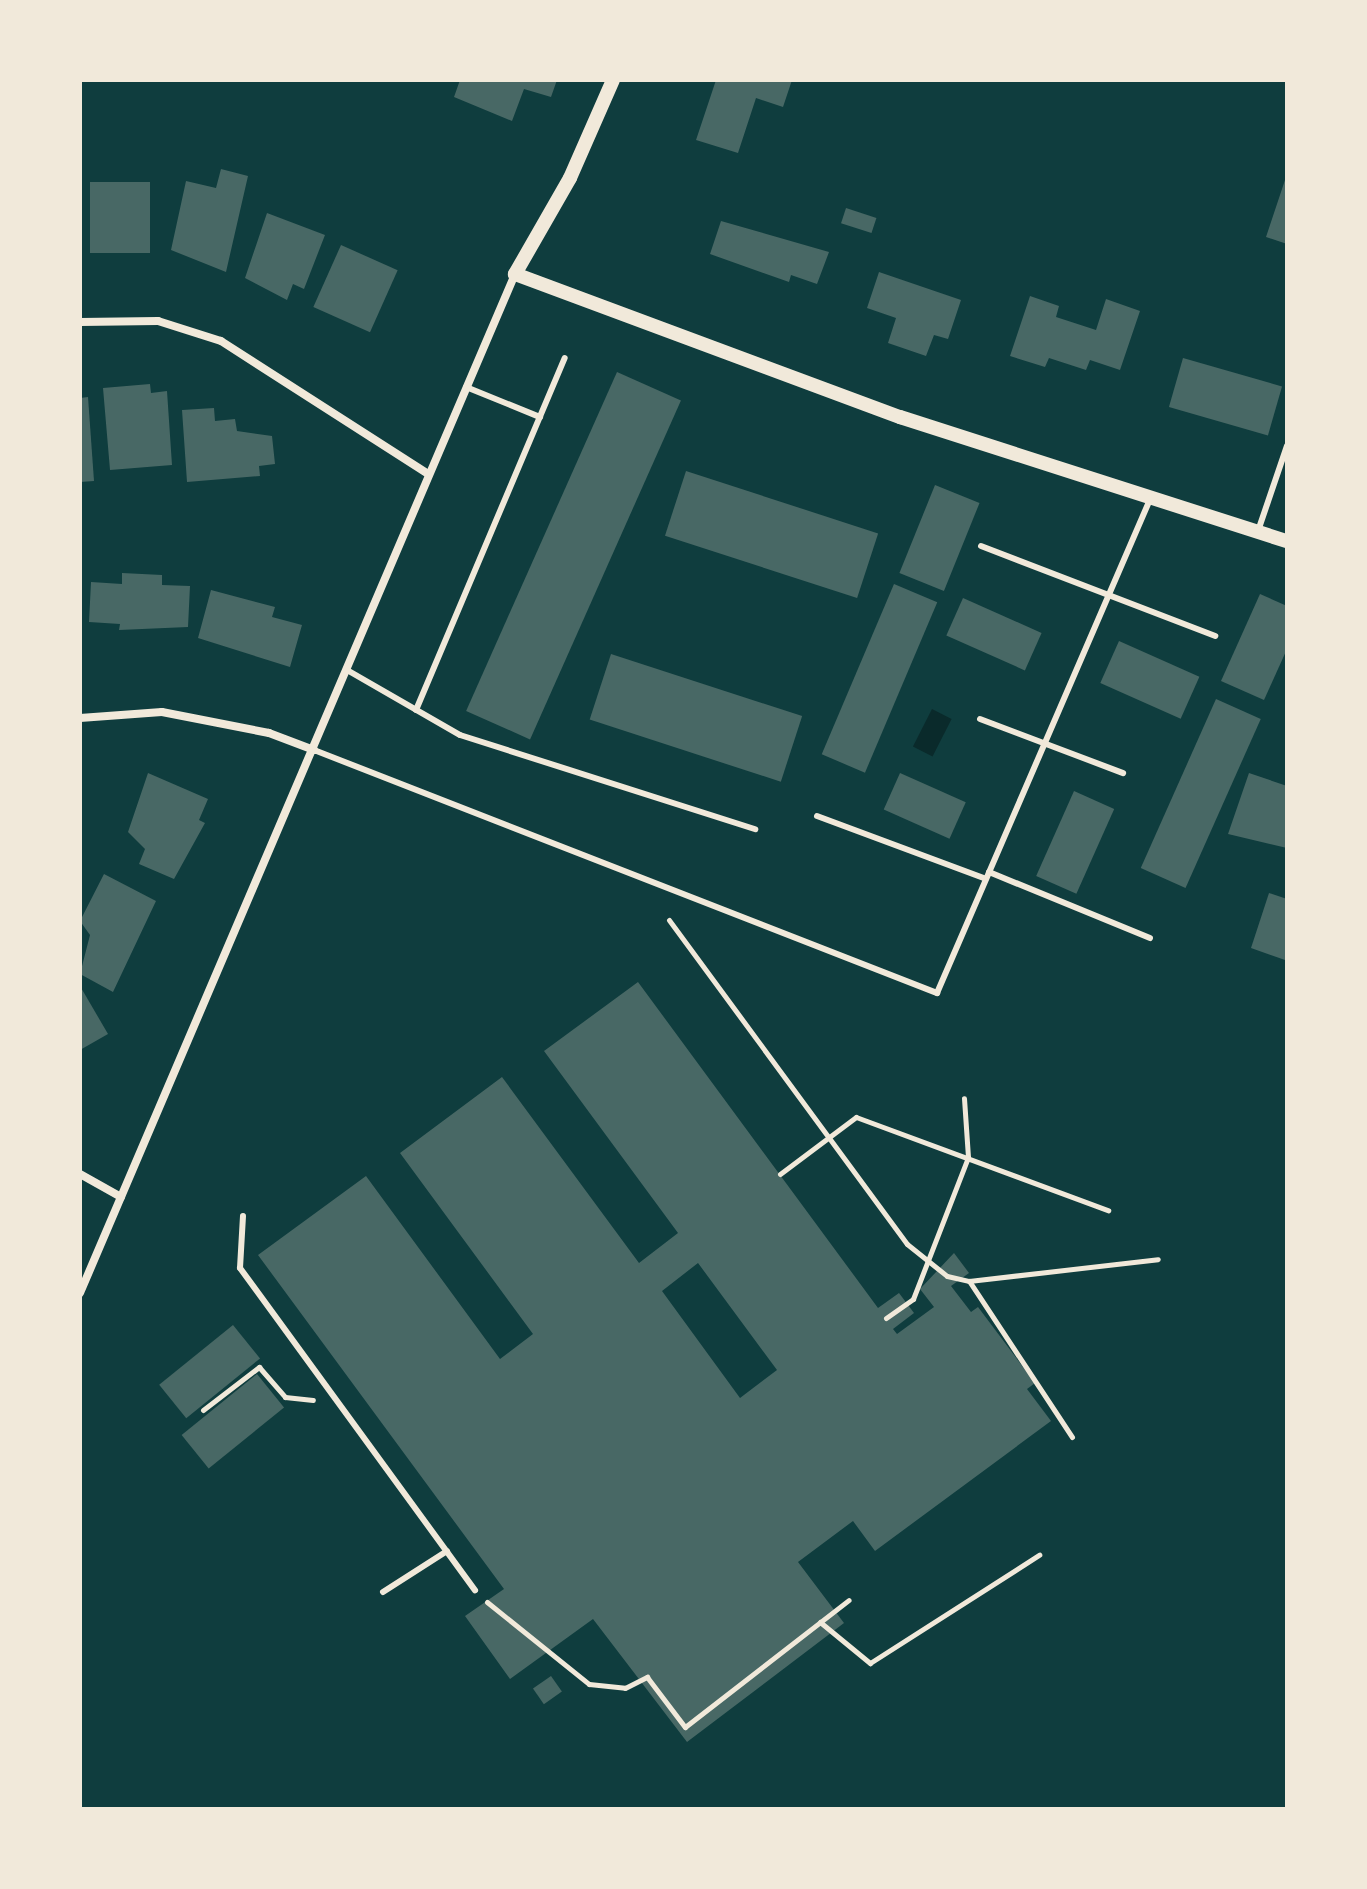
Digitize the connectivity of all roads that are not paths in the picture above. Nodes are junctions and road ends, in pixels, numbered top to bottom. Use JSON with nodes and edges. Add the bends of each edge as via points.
{"nodes":[{"id":1,"x":613,"y":80,"type":"edge"},
{"id":2,"x":515,"y":274,"type":"junction"},
{"id":3,"x":80,"y":322,"type":"edge"},
{"id":4,"x":565,"y":358,"type":"dead end"},
{"id":5,"x":466,"y":387,"type":"junction"},
{"id":6,"x":540,"y":417,"type":"junction"},
{"id":7,"x":1287,"y":446,"type":"edge"},
{"id":8,"x":428,"y":474,"type":"junction"},
{"id":9,"x":1152,"y":494,"type":"junction"},
{"id":10,"x":1258,"y":531,"type":"junction"},
{"id":11,"x":1287,"y":541,"type":"edge"},
{"id":12,"x":981,"y":546,"type":"dead end"},
{"id":13,"x":1109,"y":594,"type":"junction"},
{"id":14,"x":1215,"y":636,"type":"dead end"},
{"id":15,"x":347,"y":670,"type":"junction"},
{"id":16,"x":416,"y":710,"type":"junction"},
{"id":17,"x":80,"y":718,"type":"edge"},
{"id":18,"x":980,"y":719,"type":"dead end"},
{"id":19,"x":1044,"y":744,"type":"junction"},
{"id":20,"x":314,"y":750,"type":"junction"},
{"id":21,"x":1123,"y":773,"type":"dead end"},
{"id":22,"x":817,"y":816,"type":"dead end"},
{"id":23,"x":755,"y":829,"type":"dead end"},
{"id":24,"x":987,"y":876,"type":"junction"},
{"id":25,"x":1150,"y":938,"type":"dead end"},
{"id":26,"x":80,"y":1174,"type":"edge"},
{"id":27,"x":121,"y":1197,"type":"junction"},
{"id":28,"x":243,"y":1216,"type":"dead end"},
{"id":29,"x":80,"y":1293,"type":"edge"},
{"id":30,"x":447,"y":1551,"type":"junction"},
{"id":31,"x":475,"y":1590,"type":"road end"},
{"id":32,"x":383,"y":1592,"type":"dead end"}],
"edges":[{"from":1,"to":2,"type":"street","via":[[559,200]]},
{"from":2,"to":5,"type":"street"},
{"from":2,"to":9,"type":"street","via":[[900,417]]},
{"from":3,"to":8,"type":"street","via":[[158,321],[221,341]]},
{"from":4,"to":6,"type":"lane"},
{"from":5,"to":6,"type":"lane"},
{"from":5,"to":8,"type":"street"},
{"from":6,"to":16,"type":"lane"},
{"from":7,"to":10,"type":"lane"},
{"from":8,"to":15,"type":"street"},
{"from":9,"to":10,"type":"street"},
{"from":9,"to":13,"type":"lane"},
{"from":10,"to":11,"type":"street"},
{"from":12,"to":13,"type":"lane"},
{"from":13,"to":14,"type":"lane"},
{"from":13,"to":19,"type":"lane"},
{"from":15,"to":16,"type":"lane"},
{"from":15,"to":20,"type":"street"},
{"from":16,"to":23,"type":"lane","via":[[460,735]]},
{"from":17,"to":20,"type":"street","via":[[162,712],[269,733]]},
{"from":18,"to":19,"type":"lane"},
{"from":19,"to":21,"type":"lane"},
{"from":19,"to":24,"type":"lane"},
{"from":20,"to":24,"type":"lane","via":[[937,993]]},
{"from":20,"to":27,"type":"street"},
{"from":22,"to":24,"type":"lane"},
{"from":24,"to":25,"type":"lane"},
{"from":26,"to":27,"type":"street"},
{"from":27,"to":29,"type":"street"},
{"from":28,"to":30,"type":"lane","via":[[240,1268]]},
{"from":30,"to":31,"type":"lane"},
{"from":30,"to":32,"type":"lane"}]}
